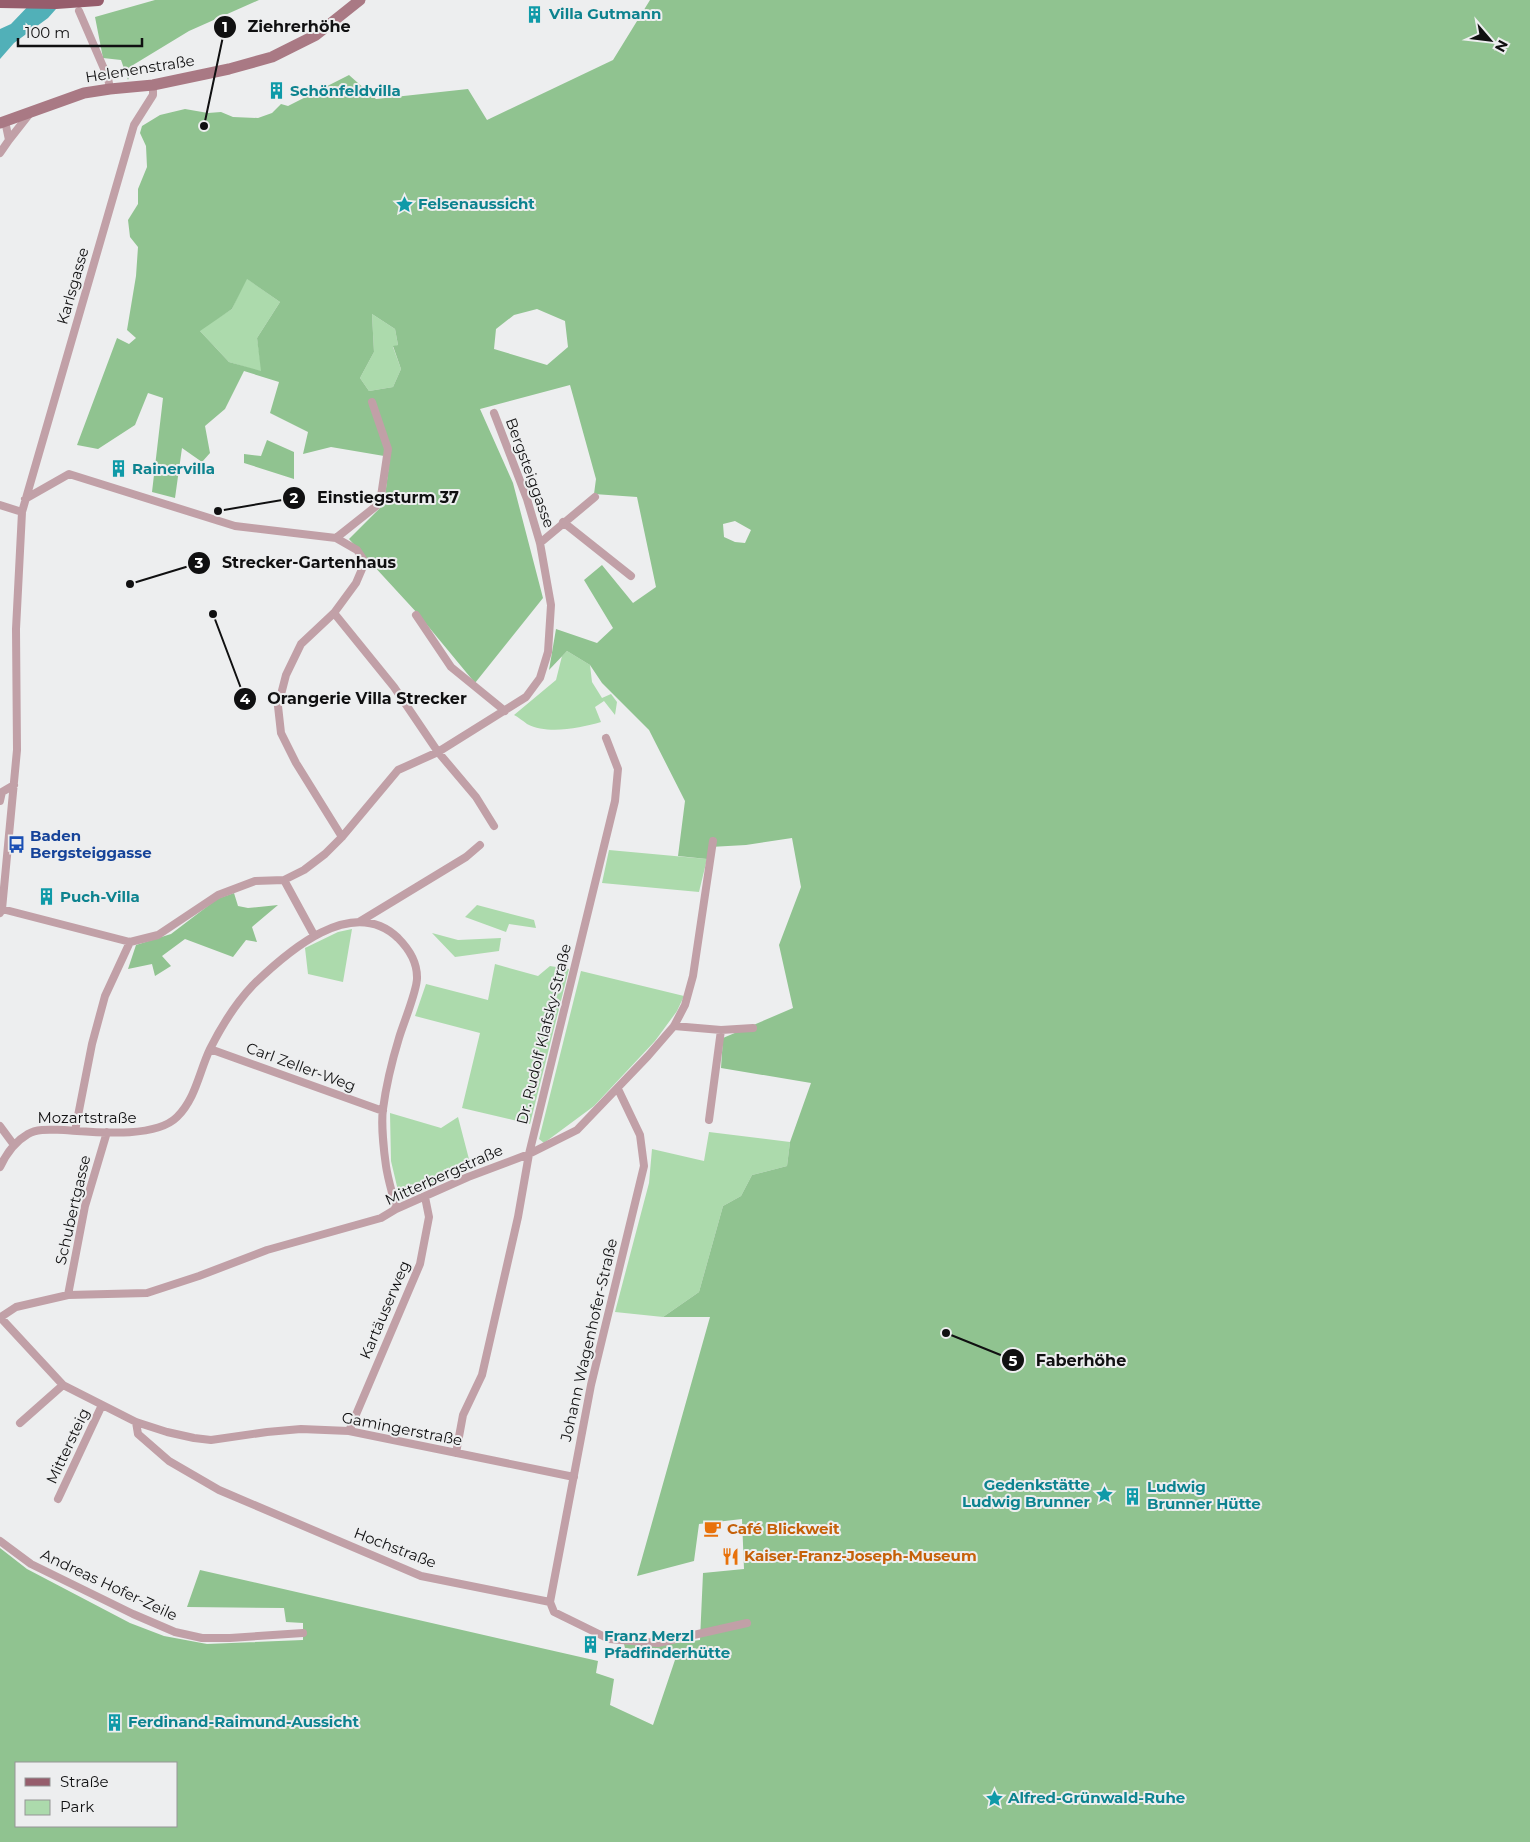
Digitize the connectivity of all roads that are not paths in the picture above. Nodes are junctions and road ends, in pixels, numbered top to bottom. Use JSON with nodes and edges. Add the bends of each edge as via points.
{"nodes":[{"id":1,"x":98,"y":0,"type":"edge"},
{"id":2,"x":360,"y":0,"type":"edge"},
{"id":3,"x":0,"y":2,"type":"edge"},
{"id":4,"x":79,"y":11,"type":"dead end"},
{"id":5,"x":153,"y":85,"type":"junction"},
{"id":6,"x":110,"y":89,"type":"junction"},
{"id":7,"x":32,"y":111,"type":"junction"},
{"id":8,"x":3,"y":122,"type":"edge"},
{"id":9,"x":9,"y":140,"type":"junction"},
{"id":10,"x":0,"y":153,"type":"edge"},
{"id":11,"x":372,"y":402,"type":"dead end"},
{"id":12,"x":494,"y":413,"type":"dead end"},
{"id":13,"x":595,"y":497,"type":"dead end"},
{"id":14,"x":25,"y":499,"type":"junction"},
{"id":15,"x":0,"y":505,"type":"edge"},
{"id":16,"x":22,"y":512,"type":"junction"},
{"id":17,"x":563,"y":522,"type":"junction"},
{"id":18,"x":336,"y":538,"type":"junction"},
{"id":19,"x":540,"y":543,"type":"junction"},
{"id":20,"x":631,"y":576,"type":"dead end"},
{"id":21,"x":334,"y":613,"type":"junction"},
{"id":22,"x":416,"y":616,"type":"dead end"},
{"id":23,"x":505,"y":711,"type":"junction"},
{"id":24,"x":606,"y":738,"type":"dead end"},
{"id":25,"x":438,"y":752,"type":"junction"},
{"id":26,"x":14,"y":785,"type":"junction"},
{"id":27,"x":0,"y":801,"type":"edge"},
{"id":28,"x":494,"y":826,"type":"dead end"},
{"id":29,"x":342,"y":837,"type":"junction"},
{"id":30,"x":714,"y":841,"type":"dead end"},
{"id":31,"x":480,"y":845,"type":"dead end"},
{"id":32,"x":284,"y":880,"type":"junction"},
{"id":33,"x":1,"y":911,"type":"edge"},
{"id":34,"x":359,"y":922,"type":"junction"},
{"id":35,"x":314,"y":935,"type":"junction"},
{"id":36,"x":130,"y":942,"type":"junction"},
{"id":37,"x":674,"y":1026,"type":"junction"},
{"id":38,"x":753,"y":1028,"type":"dead end"},
{"id":39,"x":721,"y":1030,"type":"junction"},
{"id":40,"x":210,"y":1049,"type":"junction"},
{"id":41,"x":618,"y":1089,"type":"junction"},
{"id":42,"x":383,"y":1111,"type":"junction"},
{"id":43,"x":709,"y":1120,"type":"dead end"},
{"id":44,"x":0,"y":1126,"type":"edge"},
{"id":45,"x":75,"y":1131,"type":"junction"},
{"id":46,"x":107,"y":1132,"type":"junction"},
{"id":47,"x":14,"y":1145,"type":"junction"},
{"id":48,"x":529,"y":1154,"type":"junction"},
{"id":49,"x":0,"y":1167,"type":"edge"},
{"id":50,"x":425,"y":1197,"type":"junction"},
{"id":51,"x":396,"y":1209,"type":"junction"},
{"id":52,"x":68,"y":1295,"type":"junction"},
{"id":53,"x":0,"y":1317,"type":"edge"},
{"id":54,"x":63,"y":1385,"type":"junction"},
{"id":55,"x":102,"y":1405,"type":"junction"},
{"id":56,"x":136,"y":1422,"type":"junction"},
{"id":57,"x":20,"y":1423,"type":"dead end"},
{"id":58,"x":349,"y":1430,"type":"junction"},
{"id":59,"x":456,"y":1454,"type":"junction"},
{"id":60,"x":574,"y":1477,"type":"junction"},
{"id":61,"x":58,"y":1498,"type":"dead end"},
{"id":62,"x":0,"y":1541,"type":"edge"},
{"id":63,"x":550,"y":1602,"type":"junction"},
{"id":64,"x":747,"y":1623,"type":"dead end"},
{"id":65,"x":303,"y":1633,"type":"dead end"}],
"edges":[{"from":1,"to":3,"type":"main road"},
{"from":2,"to":5,"type":"street","name":"Helenenstraße","via":[[316,35],[272,56]]},
{"from":4,"to":6,"type":"street"},
{"from":5,"to":6,"type":"street","name":"Helenenstraße"},
{"from":5,"to":14,"type":"street","name":"Karlsgasse","via":[[153,95],[134,125]]},
{"from":6,"to":7,"type":"street","name":"Helenenstraße","via":[[84,93]]},
{"from":7,"to":8,"type":"street","name":"Helenenstraße"},
{"from":7,"to":9,"type":"street"},
{"from":8,"to":9,"type":"street"},
{"from":9,"to":10,"type":"street"},
{"from":11,"to":18,"type":"street","via":[[388,449],[380,503]]},
{"from":12,"to":19,"type":"street","name":"Bergsteiggasse"},
{"from":13,"to":17,"type":"street","name":"Bergsteiggasse"},
{"from":14,"to":16,"type":"street","name":"Karlsgasse"},
{"from":14,"to":18,"type":"street","via":[[69,474],[235,526]]},
{"from":15,"to":16,"type":"street"},
{"from":16,"to":26,"type":"street","name":"Karlsgasse","via":[[16,629],[18,722]]},
{"from":17,"to":19,"type":"street","name":"Bergsteiggasse"},
{"from":17,"to":20,"type":"street","name":"Bergsteiggasse"},
{"from":18,"to":21,"type":"street","via":[[357,550],[365,562],[356,583]]},
{"from":19,"to":23,"type":"street","name":"Bergsteiggasse","via":[[551,605],[548,652],[540,678],[526,697]]},
{"from":21,"to":25,"type":"street","via":[[394,687]]},
{"from":21,"to":29,"type":"street","via":[[301,644],[286,675],[278,706],[281,733]]},
{"from":22,"to":23,"type":"street","via":[[451,667]]},
{"from":23,"to":25,"type":"street","name":"Bergsteiggasse"},
{"from":24,"to":48,"type":"street","name":"Dr. Rudolf Klafsky-Straße","via":[[618,770],[615,801]]},
{"from":25,"to":28,"type":"street","via":[[476,797]]},
{"from":25,"to":29,"type":"street","name":"Bergsteiggasse","via":[[398,770]]},
{"from":26,"to":27,"type":"street","via":[[2,792]]},
{"from":26,"to":33,"type":"street","name":"Karlsgasse"},
{"from":29,"to":32,"type":"street","name":"Bergsteiggasse","via":[[304,870]]},
{"from":30,"to":37,"type":"street","name":"Mitterbergstraße","via":[[693,976],[685,1005]]},
{"from":31,"to":34,"type":"street","via":[[466,857]]},
{"from":32,"to":35,"type":"street"},
{"from":32,"to":36,"type":"street","name":"Bergsteiggasse","via":[[255,881],[218,895],[158,935]]},
{"from":33,"to":36,"type":"street","name":"Bergsteiggasse"},
{"from":34,"to":35,"type":"street","name":"Mozartstraße","via":[[335,926]]},
{"from":34,"to":42,"type":"street","via":[[387,928],[405,945],[416,965],[418,979],[398,1040]]},
{"from":35,"to":40,"type":"street","name":"Mozartstraße","via":[[252,986]]},
{"from":36,"to":45,"type":"street","via":[[105,996]]},
{"from":37,"to":39,"type":"street"},
{"from":37,"to":41,"type":"street","name":"Mitterbergstraße"},
{"from":38,"to":39,"type":"street"},
{"from":39,"to":43,"type":"street"},
{"from":40,"to":42,"type":"street","name":"Carl Zeller-Weg"},
{"from":40,"to":46,"type":"street","name":"Mozartstraße","via":[[190,1103],[176,1118],[147,1132]]},
{"from":41,"to":48,"type":"street","name":"Mitterbergstraße","via":[[577,1130]]},
{"from":41,"to":60,"type":"street","name":"Johann Wagenhofer-Straße","via":[[640,1135],[644,1166],[591,1385]]},
{"from":42,"to":51,"type":"street","via":[[386,1166]]},
{"from":44,"to":47,"type":"street"},
{"from":45,"to":46,"type":"street","name":"Mozartstraße"},
{"from":45,"to":47,"type":"street","name":"Mozartstraße","via":[[46,1129],[30,1132]]},
{"from":46,"to":52,"type":"street","name":"Schubertgasse","via":[[85,1206]]},
{"from":47,"to":49,"type":"street","name":"Mozartstraße"},
{"from":48,"to":50,"type":"street","name":"Mitterbergstraße"},
{"from":48,"to":59,"type":"street","name":"Dr. Rudolf Klafsky-Straße","via":[[482,1375],[463,1415]]},
{"from":50,"to":51,"type":"street","name":"Mitterbergstraße"},
{"from":50,"to":58,"type":"street","name":"Kartäuserweg","via":[[429,1217],[420,1264]]},
{"from":51,"to":52,"type":"street","name":"Mitterbergstraße","via":[[381,1218],[267,1250],[147,1293]]},
{"from":52,"to":53,"type":"street","name":"Mitterbergstraße","via":[[16,1307]]},
{"from":53,"to":54,"type":"street"},
{"from":54,"to":55,"type":"street"},
{"from":54,"to":57,"type":"street"},
{"from":55,"to":56,"type":"street"},
{"from":55,"to":61,"type":"street","name":"Mittersteig"},
{"from":56,"to":58,"type":"street","name":"Gamingerstraße","via":[[211,1440],[301,1429]]},
{"from":56,"to":63,"type":"street","name":"Hochstraße","via":[[138,1434],[169,1460],[219,1490],[421,1576]]},
{"from":58,"to":59,"type":"street","name":"Gamingerstraße"},
{"from":59,"to":60,"type":"street","name":"Gamingerstraße"},
{"from":60,"to":63,"type":"street","name":"Johann Wagenhofer-Straße"},
{"from":62,"to":65,"type":"street","name":"Andreas Hofer-Zeile","via":[[31,1564],[175,1632],[202,1638]]},
{"from":63,"to":64,"type":"street","via":[[554,1612],[609,1639],[658,1643]]}]}
